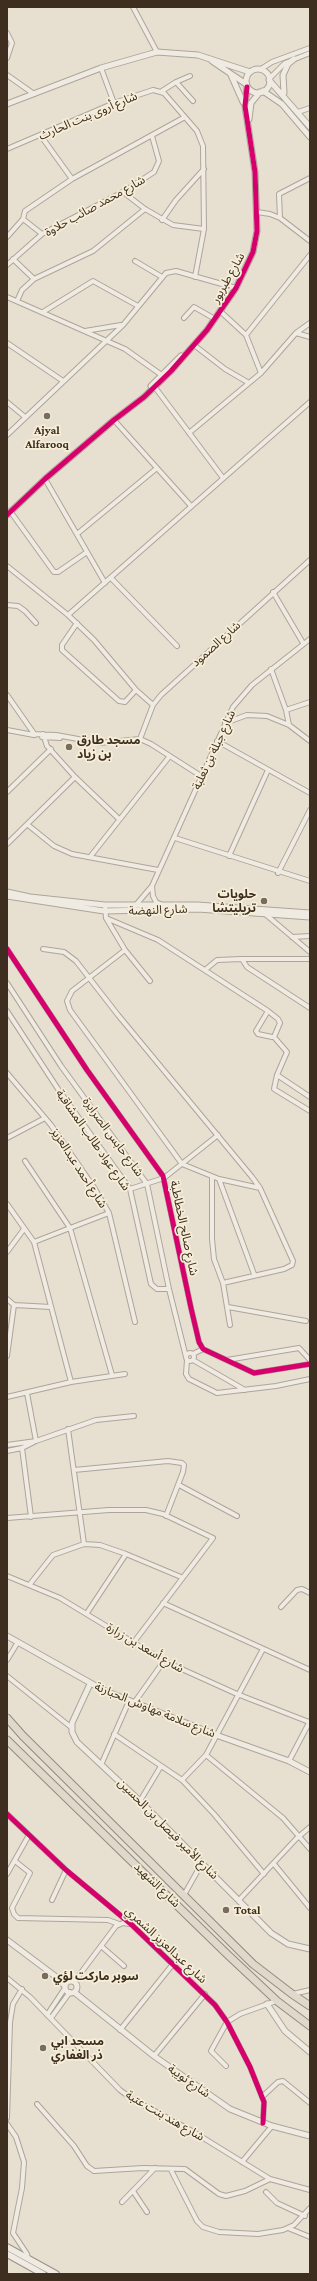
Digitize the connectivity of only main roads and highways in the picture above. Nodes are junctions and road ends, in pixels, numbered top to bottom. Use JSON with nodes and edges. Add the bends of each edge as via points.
{"nodes":[{"id":1,"x":7,"y":1718,"type":"edge"},
{"id":2,"x":7,"y":1723,"type":"edge"},
{"id":3,"x":23,"y":1736,"type":"junction"},
{"id":4,"x":7,"y":1740,"type":"edge"},
{"id":5,"x":310,"y":2006,"type":"edge"},
{"id":6,"x":310,"y":2026,"type":"edge"},
{"id":7,"x":7,"y":2247,"type":"edge"},
{"id":8,"x":7,"y":2254,"type":"edge"},
{"id":9,"x":27,"y":2262,"type":"junction"},
{"id":10,"x":43,"y":2274,"type":"edge"},
{"id":11,"x":56,"y":2274,"type":"edge"}],
"edges":[{"from":1,"to":3,"type":"highway","name":"شارع الشهيد"},
{"from":2,"to":3,"type":"highway","name":"شارع الشهيد"},
{"from":3,"to":5,"type":"highway","name":"شارع الشهيد","via":[[253,1964]]},
{"from":4,"to":6,"type":"highway","name":"شارع الشهيد","via":[[277,2001]]},
{"from":7,"to":9,"type":"main road"},
{"from":8,"to":9,"type":"main road"},
{"from":9,"to":10,"type":"main road"},
{"from":9,"to":11,"type":"main road"}]}
